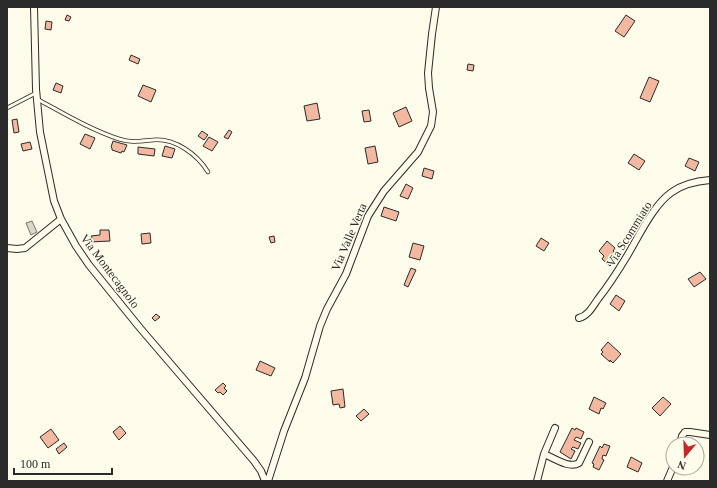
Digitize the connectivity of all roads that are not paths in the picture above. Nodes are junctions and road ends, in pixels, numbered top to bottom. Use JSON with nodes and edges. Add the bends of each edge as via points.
{"nodes":[{"id":1,"x":34,"y":7,"type":"edge"},
{"id":2,"x":436,"y":7,"type":"edge"},
{"id":3,"x":36,"y":96,"type":"junction"},
{"id":4,"x":7,"y":108,"type":"edge"},
{"id":5,"x":208,"y":172,"type":"dead end"},
{"id":6,"x":710,"y":180,"type":"edge"},
{"id":7,"x":61,"y":219,"type":"junction"},
{"id":8,"x":7,"y":248,"type":"edge"},
{"id":9,"x":579,"y":318,"type":"dead end"},
{"id":10,"x":555,"y":428,"type":"dead end"},
{"id":11,"x":710,"y":435,"type":"edge"},
{"id":12,"x":682,"y":436,"type":"edge"},
{"id":13,"x":589,"y":442,"type":"dead end"},
{"id":14,"x":544,"y":454,"type":"junction"},
{"id":15,"x":265,"y":481,"type":"edge"},
{"id":16,"x":268,"y":481,"type":"edge"},
{"id":17,"x":537,"y":481,"type":"edge"}],
"edges":[{"from":1,"to":3,"type":"street","name":"Via Montecagnolo"},
{"from":2,"to":16,"type":"street","name":"Via Valle Verta","via":[[428,73],[433,112],[431,126],[418,152],[384,191],[368,216],[346,274],[322,322]]},
{"from":3,"to":4,"type":"lane"},
{"from":3,"to":5,"type":"lane","via":[[105,134],[122,140],[157,140],[175,144],[195,156]]},
{"from":3,"to":7,"type":"street","name":"Via Montecagnolo","via":[[42,148],[54,201]]},
{"from":6,"to":9,"type":"street","name":"Via Scommiato","via":[[681,187],[666,197],[647,222],[606,289],[588,313]]},
{"from":7,"to":8,"type":"street","via":[[25,248]]},
{"from":7,"to":15,"type":"street","name":"Via Montecagnolo","via":[[85,260],[254,461]]},
{"from":10,"to":14,"type":"street"},
{"from":11,"to":12,"type":"street","via":[[685,432]]},
{"from":13,"to":14,"type":"street","via":[[580,461],[575,465]]},
{"from":14,"to":17,"type":"street"}]}
